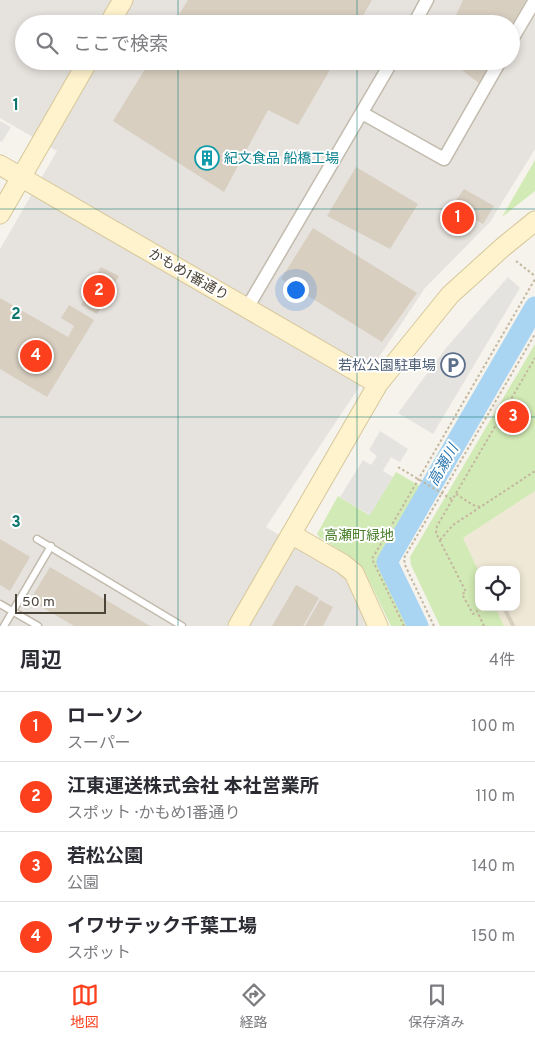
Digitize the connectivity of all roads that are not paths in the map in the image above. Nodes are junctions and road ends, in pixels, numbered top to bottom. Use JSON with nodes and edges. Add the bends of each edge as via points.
{"nodes":[{"id":1,"x":123,"y":0,"type":"edge"},
{"id":2,"x":427,"y":0,"type":"edge"},
{"id":3,"x":535,"y":0,"type":"edge"},
{"id":4,"x":115,"y":15,"type":"edge"},
{"id":5,"x":419,"y":15,"type":"edge"},
{"id":6,"x":520,"y":26,"type":"edge"},
{"id":7,"x":83,"y":70,"type":"edge"},
{"id":8,"x":387,"y":70,"type":"edge"},
{"id":9,"x":495,"y":70,"type":"edge"},
{"id":10,"x":362,"y":113,"type":"junction"},
{"id":11,"x":0,"y":166,"type":"edge"},
{"id":12,"x":21,"y":178,"type":"junction"},
{"id":13,"x":0,"y":214,"type":"edge"},
{"id":14,"x":535,"y":221,"type":"edge"},
{"id":15,"x":247,"y":308,"type":"junction"},
{"id":16,"x":378,"y":384,"type":"junction"},
{"id":17,"x":291,"y":534,"type":"junction"},
{"id":18,"x":37,"y":539,"type":"dead end"},
{"id":19,"x":51,"y":546,"type":"junction"},
{"id":20,"x":0,"y":604,"type":"edge"},
{"id":21,"x":13,"y":611,"type":"junction"},
{"id":22,"x":370,"y":621,"type":"edge"},
{"id":23,"x":4,"y":626,"type":"edge"},
{"id":24,"x":38,"y":626,"type":"edge"},
{"id":25,"x":182,"y":626,"type":"edge"},
{"id":26,"x":238,"y":626,"type":"edge"}],
"edges":[{"from":1,"to":4,"type":"street"},
{"from":2,"to":5,"type":"street"},
{"from":3,"to":6,"type":"street"},
{"from":7,"to":12,"type":"street"},
{"from":8,"to":10,"type":"street"},
{"from":9,"to":10,"type":"street","via":[[444,159]]},
{"from":10,"to":15,"type":"street"},
{"from":11,"to":12,"type":"street","name":"かもめ1番通り"},
{"from":12,"to":13,"type":"street"},
{"from":12,"to":15,"type":"street","name":"かもめ1番通り"},
{"from":14,"to":16,"type":"street","via":[[450,295]]},
{"from":15,"to":16,"type":"street","name":"かもめ1番通り"},
{"from":16,"to":17,"type":"street"},
{"from":17,"to":22,"type":"street","via":[[354,572]]},
{"from":17,"to":26,"type":"street"},
{"from":18,"to":19,"type":"lane"},
{"from":19,"to":21,"type":"lane"},
{"from":19,"to":25,"type":"lane"},
{"from":20,"to":21,"type":"lane"},
{"from":21,"to":23,"type":"lane"},
{"from":21,"to":24,"type":"lane"}]}
